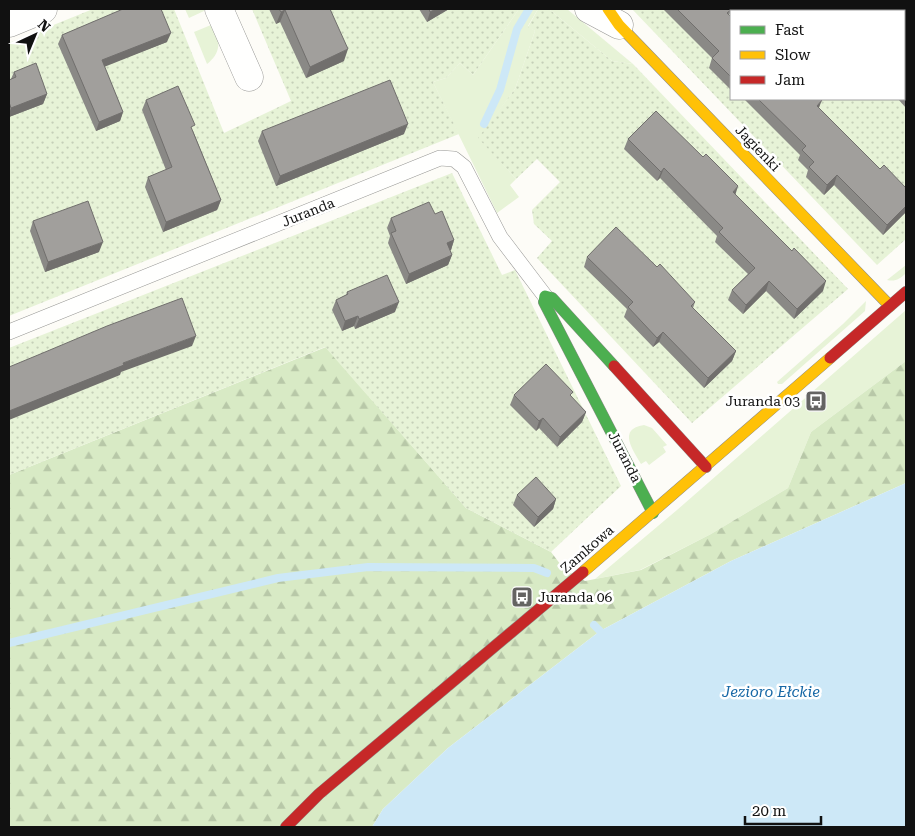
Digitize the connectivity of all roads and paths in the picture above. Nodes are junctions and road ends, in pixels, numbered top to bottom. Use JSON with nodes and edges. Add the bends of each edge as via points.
{"nodes":[{"id":1,"x":43,"y":9,"type":"edge"},
{"id":2,"x":219,"y":9,"type":"edge"},
{"id":3,"x":589,"y":9,"type":"edge"},
{"id":4,"x":613,"y":17,"type":"edge"},
{"id":5,"x":9,"y":23,"type":"edge"},
{"id":6,"x":249,"y":77,"type":"dead end"},
{"id":7,"x":906,"y":292,"type":"edge"},
{"id":8,"x":545,"y":296,"type":"junction"},
{"id":9,"x":890,"y":306,"type":"junction"},
{"id":10,"x":9,"y":332,"type":"edge"},
{"id":11,"x":706,"y":467,"type":"junction"},
{"id":12,"x":652,"y":513,"type":"junction"},
{"id":13,"x":286,"y":827,"type":"edge"}],
"edges":[{"from":1,"to":5,"type":"street"},
{"from":2,"to":6,"type":"street"},
{"from":3,"to":4,"type":"street"},
{"from":4,"to":9,"type":"street","name":"Jagienki"},
{"from":7,"to":9,"type":"street","name":"Zamkowa"},
{"from":8,"to":10,"type":"lane","name":"Juranda","via":[[500,237],[464,167],[454,159],[440,158]]},
{"from":8,"to":11,"type":"street","name":"Juranda","via":[[552,298]]},
{"from":8,"to":12,"type":"street","name":"Juranda","via":[[544,302]]},
{"from":9,"to":11,"type":"street","name":"Zamkowa"},
{"from":11,"to":12,"type":"street","name":"Zamkowa"},
{"from":12,"to":13,"type":"street","name":"Zamkowa","via":[[319,794]]}]}
